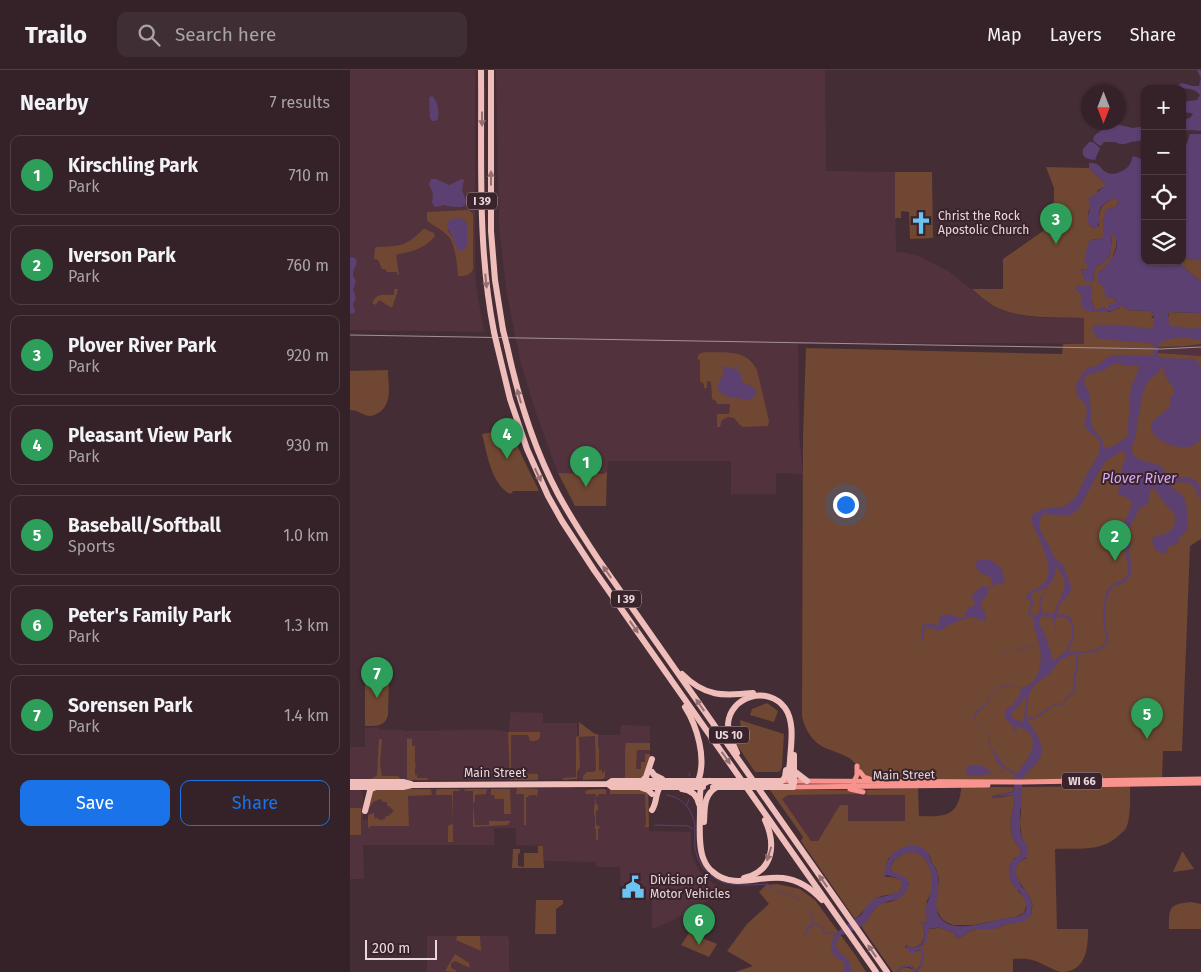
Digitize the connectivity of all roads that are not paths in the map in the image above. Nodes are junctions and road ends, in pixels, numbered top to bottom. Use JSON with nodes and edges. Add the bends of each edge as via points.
{"nodes":[{"id":1,"x":482,"y":70,"type":"edge"},
{"id":2,"x":491,"y":70,"type":"edge"},
{"id":3,"x":661,"y":650,"type":"junction"},
{"id":4,"x":658,"y":661,"type":"junction"},
{"id":5,"x":791,"y":732,"type":"junction"},
{"id":6,"x":652,"y":759,"type":"dead end"},
{"id":7,"x":857,"y":766,"type":"dead end"},
{"id":8,"x":794,"y":771,"type":"junction"},
{"id":9,"x":652,"y":772,"type":"dead end"},
{"id":10,"x":860,"y":772,"type":"dead end"},
{"id":11,"x":1201,"y":779,"type":"edge"},
{"id":12,"x":643,"y":780,"type":"junction"},
{"id":13,"x":782,"y":781,"type":"junction"},
{"id":14,"x":350,"y":782,"type":"edge"},
{"id":15,"x":854,"y":782,"type":"junction"},
{"id":16,"x":891,"y":782,"type":"junction"},
{"id":17,"x":698,"y":783,"type":"junction"},
{"id":18,"x":793,"y":783,"type":"junction"},
{"id":19,"x":1201,"y":783,"type":"edge"},
{"id":20,"x":608,"y":784,"type":"junction"},
{"id":21,"x":736,"y":784,"type":"junction"},
{"id":22,"x":763,"y":784,"type":"junction"},
{"id":23,"x":808,"y":784,"type":"junction"},
{"id":24,"x":1014,"y":784,"type":"junction"},
{"id":25,"x":1022,"y":784,"type":"junction"},
{"id":26,"x":412,"y":785,"type":"junction"},
{"id":27,"x":350,"y":787,"type":"edge"},
{"id":28,"x":376,"y":787,"type":"junction"},
{"id":29,"x":619,"y":787,"type":"junction"},
{"id":30,"x":652,"y":787,"type":"junction"},
{"id":31,"x":662,"y":787,"type":"junction"},
{"id":32,"x":716,"y":787,"type":"junction"},
{"id":33,"x":862,"y":787,"type":"junction"},
{"id":34,"x":700,"y":808,"type":"junction"},
{"id":35,"x":760,"y":808,"type":"junction"},
{"id":36,"x":652,"y":810,"type":"dead end"},
{"id":37,"x":365,"y":812,"type":"dead end"},
{"id":38,"x":788,"y":831,"type":"junction"},
{"id":39,"x":843,"y":926,"type":"junction"},
{"id":40,"x":876,"y":972,"type":"edge"},
{"id":41,"x":887,"y":972,"type":"edge"}],
"edges":[{"from":1,"to":4,"type":"highway","number":"I 39","one_way":true,"bridge":true,"via":[[482,232],[486,280],[489,308],[510,399],[527,449],[562,521]]},
{"from":3,"to":2,"type":"highway","number":"I 39","one_way":true,"bridge":true,"via":[[572,519],[528,424],[503,330],[495,280],[491,231]]},
{"from":3,"to":8,"type":"highway","via":[[703,690],[719,695],[763,692],[781,699],[794,718]]},
{"from":38,"to":3,"type":"highway","number":"I 39","one_way":true},
{"from":4,"to":17,"type":"highway","via":[[694,724],[700,748]]},
{"from":4,"to":35,"type":"highway","number":"I 39","one_way":true},
{"from":5,"to":13,"type":"highway","number":"US 10"},
{"from":5,"to":18,"type":"highway","via":[[789,773]]},
{"from":5,"to":38,"type":"highway","number":"US 10","via":[[787,711],[779,701],[769,696],[746,698],[737,704],[729,717],[729,735],[738,755]]},
{"from":6,"to":12,"type":"highway"},
{"from":7,"to":15,"type":"main road"},
{"from":8,"to":18,"type":"highway"},
{"from":8,"to":23,"type":"highway"},
{"from":9,"to":17,"type":"highway","via":[[661,779]]},
{"from":10,"to":16,"type":"main road","via":[[869,779]]},
{"from":11,"to":25,"type":"main road","name":"Main Street","number":"WI 66"},
{"from":12,"to":20,"type":"highway","name":"Main Street","via":[[612,781]]},
{"from":12,"to":30,"type":"highway","name":"Main Street"},
{"from":13,"to":18,"type":"main road","name":"Main Street","number":"WI 66"},
{"from":13,"to":22,"type":"highway","name":"Main Street"},
{"from":14,"to":26,"type":"highway","name":"Main Street","via":[[403,782]]},
{"from":15,"to":23,"type":"main road","name":"Main Street","number":"WI 66"},
{"from":15,"to":33,"type":"main road","name":"Main Street","number":"WI 66"},
{"from":16,"to":24,"type":"main road","name":"Main Street","number":"WI 66"},
{"from":16,"to":33,"type":"main road","name":"Main Street","number":"WI 66"},
{"from":17,"to":21,"type":"highway","name":"Main Street"},
{"from":17,"to":30,"type":"highway","name":"Main Street","via":[[685,781]]},
{"from":17,"to":31,"type":"highway","name":"Main Street"},
{"from":17,"to":32,"type":"highway","name":"Main Street"},
{"from":17,"to":34,"type":"highway"},
{"from":18,"to":22,"type":"highway","name":"Main Street"},
{"from":18,"to":23,"type":"main road","name":"Main Street","number":"WI 66"},
{"from":19,"to":25,"type":"main road","name":"Main Street","number":"WI 66"},
{"from":20,"to":26,"type":"highway","name":"Main Street"},
{"from":20,"to":29,"type":"highway","name":"Main Street"},
{"from":21,"to":22,"type":"highway","name":"Main Street","bridge":true},
{"from":21,"to":32,"type":"highway","name":"Main Street"},
{"from":23,"to":33,"type":"main road","name":"Main Street","number":"WI 66"},
{"from":23,"to":33,"type":"main road","via":[[858,784]]},
{"from":24,"to":25,"type":"main road","name":"Main Street","number":"WI 66"},
{"from":24,"to":33,"type":"main road","name":"Main Street","number":"WI 66"},
{"from":26,"to":28,"type":"highway","name":"Main Street"},
{"from":27,"to":28,"type":"highway","name":"Main Street"},
{"from":28,"to":37,"type":"highway","via":[[370,791]]},
{"from":29,"to":30,"type":"highway","name":"Main Street"},
{"from":29,"to":30,"type":"highway","via":[[649,783]]},
{"from":30,"to":31,"type":"highway","name":"Main Street"},
{"from":31,"to":34,"type":"highway","via":[[692,792]]},
{"from":31,"to":36,"type":"highway"},
{"from":35,"to":32,"type":"highway","one_way":true,"via":[[772,840],[768,861],[748,877],[721,874],[709,865],[704,851],[706,803],[708,794]]},
{"from":34,"to":39,"type":"highway","via":[[702,854],[713,873],[740,882],[777,878],[797,882],[810,889]]},
{"from":35,"to":39,"type":"highway","number":"I 39"},
{"from":41,"to":38,"type":"highway","number":"I 39","one_way":true},
{"from":39,"to":40,"type":"highway","number":"I 39"}]}
